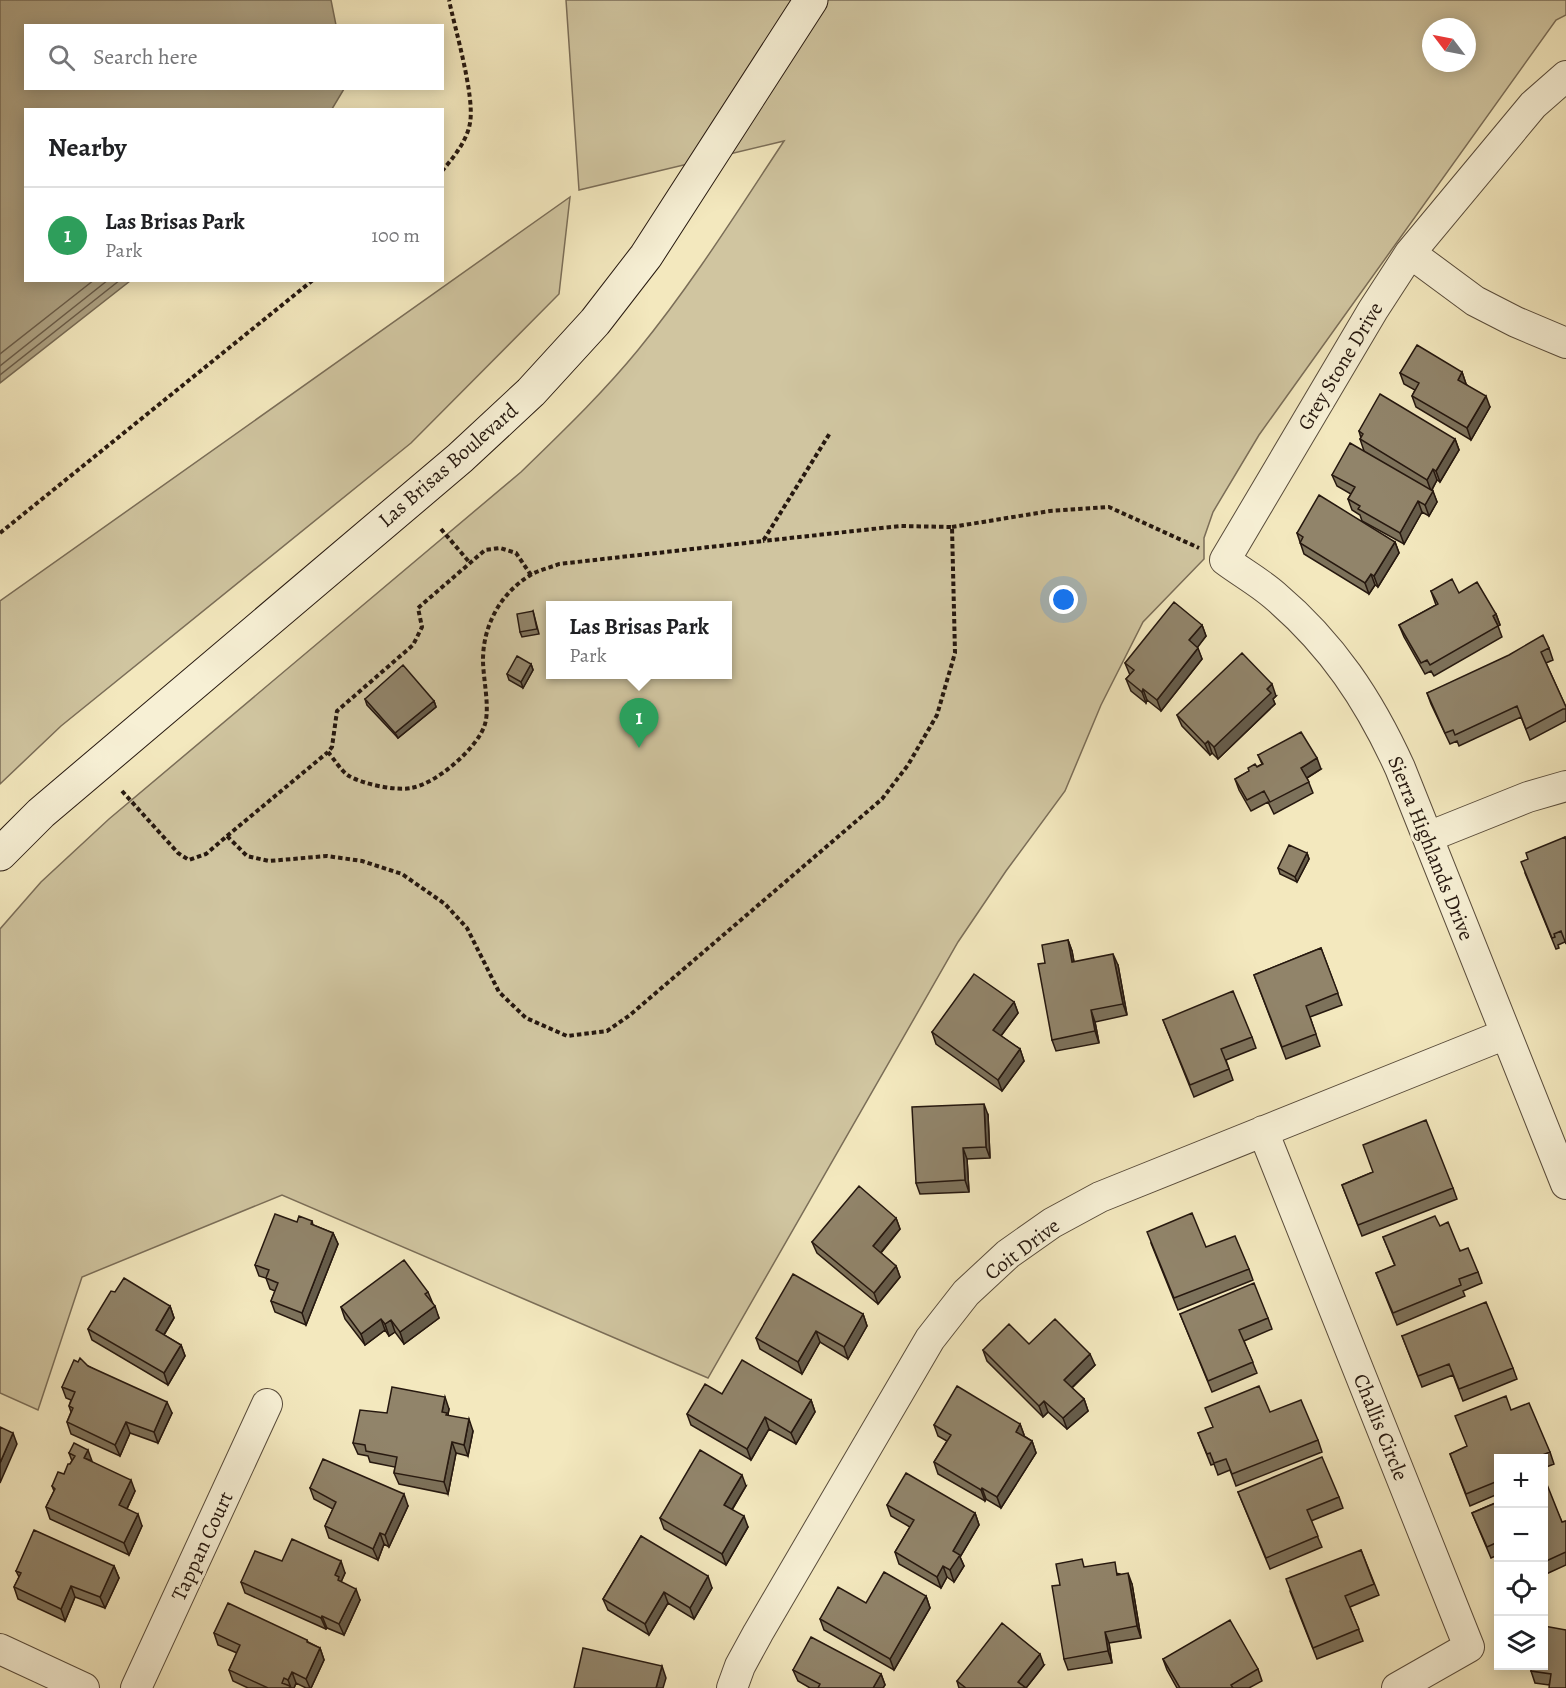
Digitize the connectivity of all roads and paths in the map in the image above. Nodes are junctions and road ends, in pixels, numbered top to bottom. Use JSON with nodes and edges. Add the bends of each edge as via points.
{"nodes":[{"id":1,"x":449,"y":0,"type":"edge"},
{"id":2,"x":811,"y":0,"type":"edge"},
{"id":3,"x":1566,"y":76,"type":"edge"},
{"id":4,"x":444,"y":169,"type":"edge"},
{"id":5,"x":1410,"y":254,"type":"junction"},
{"id":6,"x":311,"y":282,"type":"edge"},
{"id":7,"x":1566,"y":343,"type":"edge"},
{"id":8,"x":830,"y":433,"type":"dead end"},
{"id":9,"x":952,"y":526,"type":"junction"},
{"id":10,"x":441,"y":529,"type":"dead end"},
{"id":11,"x":0,"y":532,"type":"edge"},
{"id":12,"x":763,"y":541,"type":"junction"},
{"id":13,"x":1225,"y":560,"type":"junction"},
{"id":14,"x":470,"y":563,"type":"junction"},
{"id":15,"x":531,"y":575,"type":"junction"},
{"id":16,"x":328,"y":752,"type":"junction"},
{"id":17,"x":1566,"y":786,"type":"edge"},
{"id":18,"x":122,"y":791,"type":"dead end"},
{"id":19,"x":227,"y":836,"type":"junction"},
{"id":20,"x":1428,"y":837,"type":"junction"},
{"id":21,"x":0,"y":854,"type":"edge"},
{"id":22,"x":1506,"y":1034,"type":"junction"},
{"id":23,"x":1263,"y":1131,"type":"junction"},
{"id":24,"x":1566,"y":1184,"type":"edge"},
{"id":25,"x":267,"y":1404,"type":"dead end"},
{"id":26,"x":0,"y":1649,"type":"edge"},
{"id":27,"x":84,"y":1688,"type":"edge"},
{"id":28,"x":136,"y":1688,"type":"edge"},
{"id":29,"x":732,"y":1688,"type":"edge"},
{"id":30,"x":1397,"y":1688,"type":"edge"}],
"edges":[{"from":1,"to":4,"type":"path","via":[[470,96],[470,124],[457,153]]},
{"from":2,"to":21,"type":"street","name":"Las Brisas Boulevard","via":[[646,256],[595,322],[531,392],[452,464],[40,813]]},
{"from":3,"to":5,"type":"street","name":"Grey Stone Drive","via":[[1533,105]]},
{"from":5,"to":7,"type":"street","via":[[1475,300]]},
{"from":5,"to":13,"type":"street","name":"Grey Stone Drive"},
{"from":6,"to":11,"type":"path"},
{"from":8,"to":12,"type":"path"},
{"from":9,"to":12,"type":"path","via":[[900,526]]},
{"from":9,"to":13,"type":"path","via":[[1050,511],[1109,507]]},
{"from":9,"to":19,"type":"path","via":[[955,653],[937,715],[908,765],[882,799],[607,1031],[567,1036],[526,1018],[499,992],[467,928],[445,904],[402,874],[362,861],[327,856],[269,861],[247,856]]},
{"from":10,"to":14,"type":"path"},
{"from":12,"to":15,"type":"path","via":[[559,564]]},
{"from":13,"to":20,"type":"street","name":"Sierra Highlands Drive","via":[[1273,594],[1316,635],[1351,677],[1381,726]]},
{"from":14,"to":15,"type":"path","via":[[485,550],[500,548],[516,553]]},
{"from":14,"to":16,"type":"path","via":[[417,608],[422,627],[413,645],[337,711]]},
{"from":15,"to":16,"type":"path","via":[[498,605],[486,632],[485,724],[470,748],[447,772],[412,788],[380,787],[349,775]]},
{"from":16,"to":19,"type":"path"},
{"from":17,"to":20,"type":"street"},
{"from":18,"to":19,"type":"path","via":[[178,853],[189,860],[206,854]]},
{"from":20,"to":22,"type":"street","name":"Sierra Highlands Drive"},
{"from":22,"to":23,"type":"street","name":"Coit Drive"},
{"from":22,"to":24,"type":"street","name":"Sierra Highlands Drive"},
{"from":23,"to":29,"type":"street","name":"Coit Drive","via":[[1100,1197],[1052,1223],[1008,1254],[966,1293],[924,1349],[758,1633]]},
{"from":23,"to":30,"type":"street","name":"Challis Circle","via":[[1468,1647]]},
{"from":25,"to":28,"type":"street","name":"Tappan Court"},
{"from":26,"to":27,"type":"street"}]}
